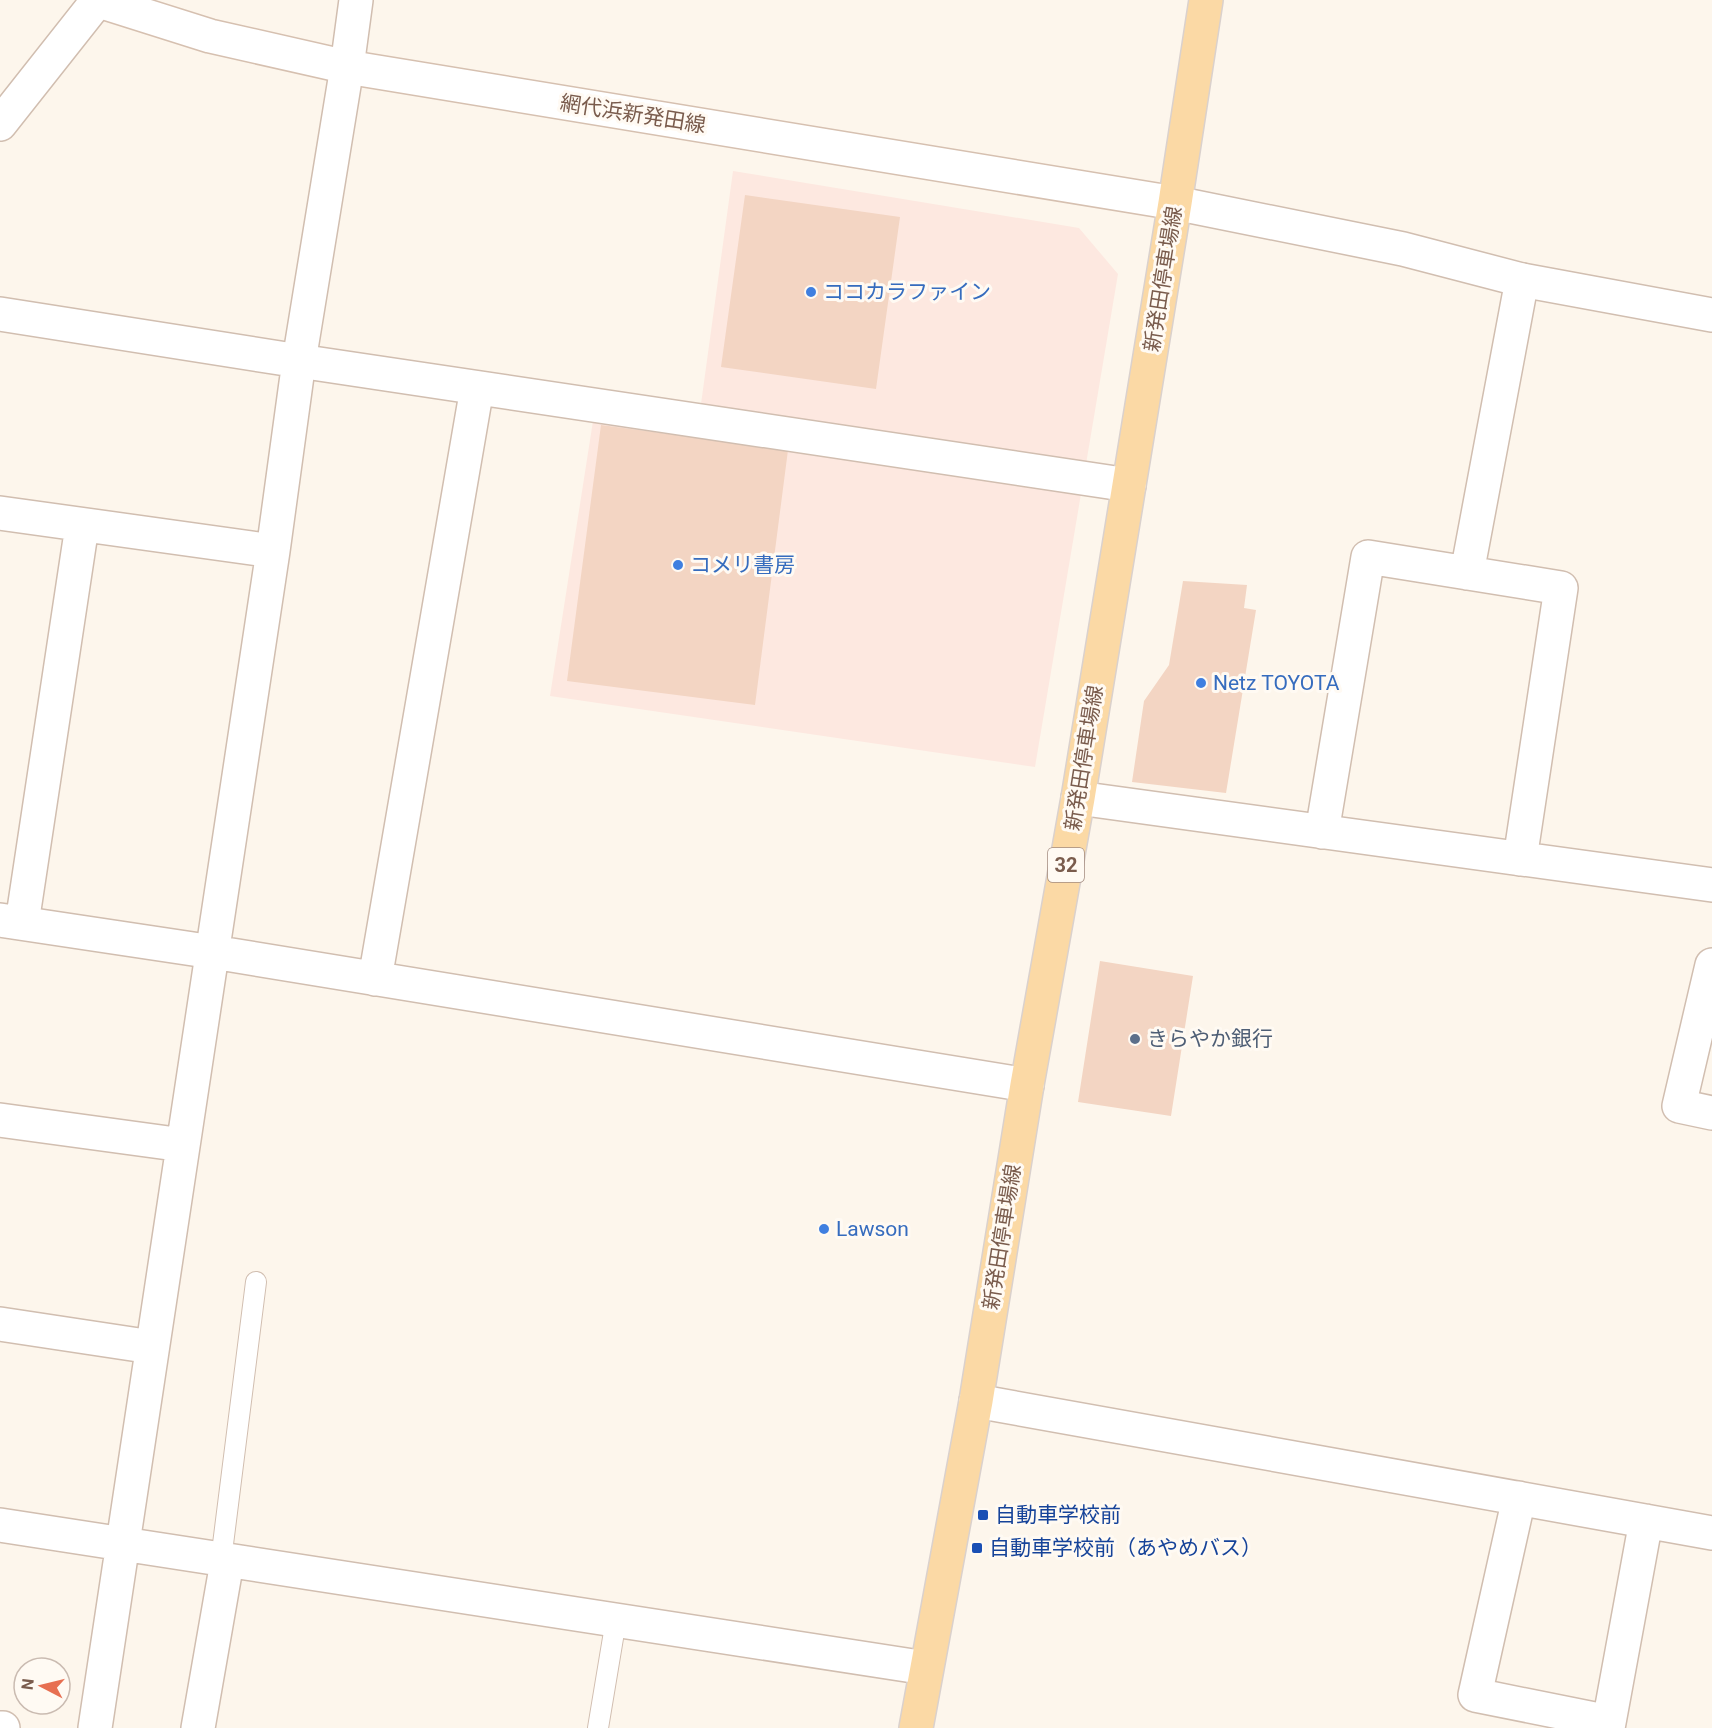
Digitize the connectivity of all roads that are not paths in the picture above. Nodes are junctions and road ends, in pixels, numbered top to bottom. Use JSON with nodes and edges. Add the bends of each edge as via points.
{"nodes":[{"id":1,"x":97,"y":0,"type":"edge"},
{"id":2,"x":356,"y":0,"type":"edge"},
{"id":3,"x":1206,"y":0,"type":"edge"},
{"id":4,"x":347,"y":67,"type":"junction"},
{"id":5,"x":0,"y":124,"type":"edge"},
{"id":6,"x":1175,"y":203,"type":"junction"},
{"id":7,"x":1522,"y":280,"type":"junction"},
{"id":8,"x":0,"y":314,"type":"edge"},
{"id":9,"x":1712,"y":315,"type":"edge"},
{"id":10,"x":298,"y":361,"type":"junction"},
{"id":11,"x":477,"y":388,"type":"junction"},
{"id":12,"x":1128,"y":485,"type":"junction"},
{"id":13,"x":0,"y":513,"type":"edge"},
{"id":14,"x":82,"y":525,"type":"junction"},
{"id":15,"x":273,"y":551,"type":"junction"},
{"id":16,"x":1467,"y":573,"type":"junction"},
{"id":17,"x":1078,"y":798,"type":"junction"},
{"id":18,"x":1322,"y":832,"type":"junction"},
{"id":19,"x":1520,"y":859,"type":"junction"},
{"id":20,"x":1712,"y":885,"type":"edge"},
{"id":21,"x":11,"y":921,"type":"edge"},
{"id":22,"x":213,"y":952,"type":"junction"},
{"id":23,"x":1712,"y":966,"type":"edge"},
{"id":24,"x":375,"y":979,"type":"junction"},
{"id":25,"x":1027,"y":1085,"type":"junction"},
{"id":26,"x":1712,"y":1113,"type":"edge"},
{"id":27,"x":0,"y":1120,"type":"edge"},
{"id":28,"x":183,"y":1145,"type":"junction"},
{"id":29,"x":256,"y":1282,"type":"dead end"},
{"id":30,"x":0,"y":1324,"type":"edge"},
{"id":31,"x":152,"y":1347,"type":"junction"},
{"id":32,"x":976,"y":1401,"type":"junction"},
{"id":33,"x":1519,"y":1498,"type":"junction"},
{"id":34,"x":1646,"y":1521,"type":"junction"},
{"id":35,"x":0,"y":1525,"type":"edge"},
{"id":36,"x":1712,"y":1533,"type":"edge"},
{"id":37,"x":122,"y":1545,"type":"junction"},
{"id":38,"x":224,"y":1561,"type":"junction"},
{"id":39,"x":616,"y":1620,"type":"junction"},
{"id":40,"x":926,"y":1668,"type":"junction"},
{"id":41,"x":1608,"y":1725,"type":"edge"},
{"id":42,"x":95,"y":1728,"type":"edge"},
{"id":43,"x":198,"y":1728,"type":"edge"},
{"id":44,"x":598,"y":1728,"type":"edge"},
{"id":45,"x":916,"y":1728,"type":"edge"}],
"edges":[{"from":1,"to":4,"type":"street","name":"網代浜新発田線","via":[[210,36]]},
{"from":1,"to":5,"type":"street"},
{"from":2,"to":4,"type":"street"},
{"from":3,"to":6,"type":"main road","name":"新発田停車場線","number":"32"},
{"from":4,"to":6,"type":"street","name":"網代浜新発田線"},
{"from":4,"to":10,"type":"street"},
{"from":6,"to":7,"type":"street","name":"網代浜新発田線","via":[[1403,249]]},
{"from":6,"to":12,"type":"main road","name":"新発田停車場線","number":"32"},
{"from":7,"to":9,"type":"street","name":"網代浜新発田線"},
{"from":7,"to":16,"type":"street"},
{"from":8,"to":10,"type":"street"},
{"from":10,"to":11,"type":"street"},
{"from":10,"to":15,"type":"street"},
{"from":11,"to":12,"type":"street"},
{"from":11,"to":24,"type":"street"},
{"from":12,"to":17,"type":"main road","name":"新発田停車場線","number":"32"},
{"from":13,"to":14,"type":"street"},
{"from":14,"to":15,"type":"street"},
{"from":14,"to":21,"type":"street"},
{"from":15,"to":22,"type":"street"},
{"from":16,"to":18,"type":"street","via":[[1368,557]]},
{"from":16,"to":19,"type":"street","via":[[1561,588]]},
{"from":17,"to":18,"type":"street"},
{"from":17,"to":25,"type":"main road","name":"新発田停車場線","number":"32"},
{"from":18,"to":19,"type":"street"},
{"from":19,"to":20,"type":"street"},
{"from":21,"to":22,"type":"street"},
{"from":22,"to":24,"type":"street"},
{"from":22,"to":28,"type":"street"},
{"from":23,"to":26,"type":"street","via":[[1679,1106]]},
{"from":24,"to":25,"type":"street"},
{"from":25,"to":32,"type":"main road","name":"新発田停車場線","number":"32"},
{"from":27,"to":28,"type":"street"},
{"from":28,"to":31,"type":"street"},
{"from":29,"to":38,"type":"lane"},
{"from":30,"to":31,"type":"street"},
{"from":31,"to":37,"type":"street"},
{"from":32,"to":33,"type":"street"},
{"from":32,"to":40,"type":"main road","name":"新発田停車場線","number":"32"},
{"from":33,"to":34,"type":"street"},
{"from":33,"to":41,"type":"street","via":[[1475,1695]]},
{"from":34,"to":36,"type":"street"},
{"from":34,"to":41,"type":"street"},
{"from":35,"to":37,"type":"street"},
{"from":37,"to":38,"type":"street"},
{"from":37,"to":42,"type":"street"},
{"from":38,"to":39,"type":"street"},
{"from":38,"to":43,"type":"street"},
{"from":39,"to":40,"type":"street"},
{"from":39,"to":44,"type":"lane"},
{"from":40,"to":45,"type":"main road","name":"新発田停車場線","number":"32"}]}
